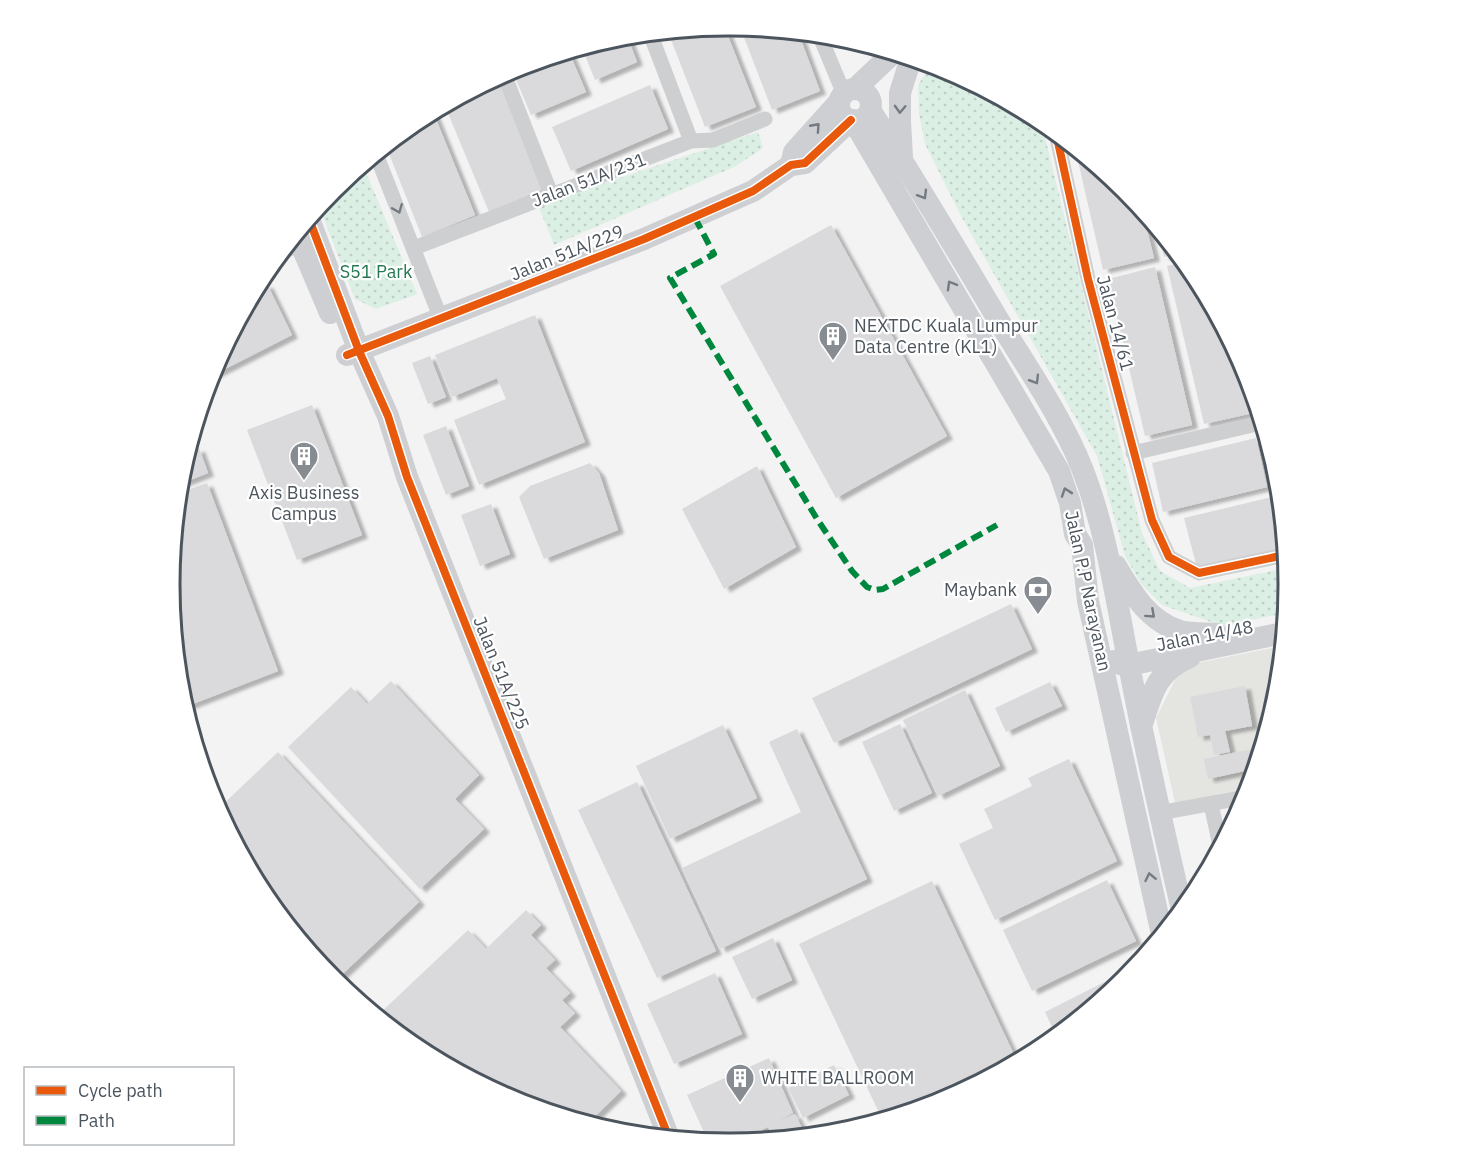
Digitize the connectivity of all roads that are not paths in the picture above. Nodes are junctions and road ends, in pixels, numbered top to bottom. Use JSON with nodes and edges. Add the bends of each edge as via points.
{"nodes":[{"id":1,"x":653,"y":42,"type":"edge"},
{"id":2,"x":825,"y":45,"type":"edge"},
{"id":3,"x":888,"y":60,"type":"edge"},
{"id":4,"x":903,"y":64,"type":"edge"},
{"id":5,"x":908,"y":66,"type":"edge"},
{"id":6,"x":508,"y":83,"type":"edge"},
{"id":7,"x":855,"y":105,"type":"junction"},
{"id":8,"x":765,"y":119,"type":"dead end"},
{"id":9,"x":691,"y":141,"type":"junction"},
{"id":10,"x":1059,"y":146,"type":"edge"},
{"id":11,"x":903,"y":161,"type":"junction"},
{"id":12,"x":379,"y":162,"type":"edge"},
{"id":13,"x":798,"y":164,"type":"junction"},
{"id":14,"x":879,"y":166,"type":"junction"},
{"id":15,"x":551,"y":194,"type":"junction"},
{"id":16,"x":313,"y":228,"type":"edge"},
{"id":17,"x":414,"y":248,"type":"junction"},
{"id":18,"x":296,"y":249,"type":"edge"},
{"id":19,"x":345,"y":311,"type":"junction"},
{"id":20,"x":441,"y":319,"type":"junction"},
{"id":21,"x":400,"y":336,"type":"junction"},
{"id":22,"x":353,"y":353,"type":"junction"},
{"id":23,"x":376,"y":389,"type":"junction"},
{"id":24,"x":1253,"y":425,"type":"edge"},
{"id":25,"x":1133,"y":453,"type":"junction"},
{"id":26,"x":407,"y":477,"type":"junction"},
{"id":27,"x":1082,"y":545,"type":"junction"},
{"id":28,"x":1107,"y":549,"type":"junction"},
{"id":29,"x":1276,"y":557,"type":"edge"},
{"id":30,"x":1276,"y":623,"type":"edge"},
{"id":31,"x":1275,"y":634,"type":"edge"},
{"id":32,"x":1215,"y":641,"type":"junction"},
{"id":33,"x":1123,"y":659,"type":"junction"},
{"id":34,"x":1116,"y":724,"type":"junction"},
{"id":35,"x":1141,"y":727,"type":"junction"},
{"id":36,"x":1234,"y":800,"type":"edge"},
{"id":37,"x":1211,"y":804,"type":"junction"},
{"id":38,"x":1159,"y":813,"type":"junction"},
{"id":39,"x":1217,"y":834,"type":"edge"},
{"id":40,"x":1179,"y":897,"type":"edge"},
{"id":41,"x":1160,"y":923,"type":"edge"},
{"id":42,"x":665,"y":1129,"type":"edge"}],
"edges":[{"from":1,"to":9,"type":"street"},
{"from":2,"to":7,"type":"street"},
{"from":3,"to":7,"type":"main road","name":"Jalan 51A/229"},
{"from":4,"to":7,"type":"main road","name":"Jalan 51A/229"},
{"from":5,"to":11,"type":"main road","one_way":true,"via":[[900,93]]},
{"from":6,"to":15,"type":"street"},
{"from":7,"to":11,"type":"main road","name":"Jalan P.P Narayanan"},
{"from":7,"to":13,"type":"main road","name":"Jalan 51A/229","via":[[794,153]]},
{"from":7,"to":14,"type":"main road","name":"Jalan P.P Narayanan"},
{"from":8,"to":9,"type":"street","name":"Jalan 51A/231","via":[[713,140]]},
{"from":9,"to":15,"type":"street","name":"Jalan 51A/231"},
{"from":10,"to":25,"type":"street","name":"Jalan 14/61"},
{"from":11,"to":28,"type":"main road","name":"Jalan P.P Narayanan","one_way":true,"via":[[1060,423],[1082,466]]},
{"from":12,"to":17,"type":"street","one_way":true},
{"from":13,"to":14,"type":"main road","via":[[841,147],[858,150]]},
{"from":13,"to":20,"type":"main road","name":"Jalan 51A/229","via":[[753,191],[695,218]]},
{"from":27,"to":14,"type":"main road","name":"Jalan P.P Narayanan","one_way":true,"via":[[1075,534],[1059,471]]},
{"from":15,"to":17,"type":"street","name":"Jalan 51A/231"},
{"from":16,"to":19,"type":"main road","name":"Jalan 51A/225"},
{"from":17,"to":20,"type":"street"},
{"from":18,"to":22,"type":"main road","name":"Jalan 51A/225"},
{"from":19,"to":21,"type":"main road","via":[[377,334]]},
{"from":19,"to":22,"type":"main road","name":"Jalan 51A/225"},
{"from":20,"to":21,"type":"main road","name":"Jalan 51A/229"},
{"from":21,"to":22,"type":"main road","name":"Jalan 51A/229"},
{"from":21,"to":23,"type":"main road","via":[[378,372]]},
{"from":22,"to":23,"type":"main road","name":"Jalan 51A/225"},
{"from":22,"to":26,"type":"main road","name":"Jalan 51A/225","via":[[376,422]]},
{"from":23,"to":26,"type":"main road","name":"Jalan 51A/225"},
{"from":24,"to":25,"type":"street"},
{"from":25,"to":29,"type":"street","name":"Jalan 14/61","via":[[1152,520],[1169,557],[1199,573]]},
{"from":26,"to":42,"type":"main road","name":"Jalan 51A/225"},
{"from":27,"to":33,"type":"main road","via":[[1093,573],[1108,650]]},
{"from":27,"to":34,"type":"main road","name":"Jalan P.P Narayanan","via":[[1088,601]]},
{"from":28,"to":32,"type":"main road","one_way":true,"via":[[1134,597],[1161,622]]},
{"from":28,"to":33,"type":"main road","name":"Jalan P.P Narayanan"},
{"from":30,"to":32,"type":"main road","name":"Jalan 14/48"},
{"from":31,"to":32,"type":"main road","name":"Jalan 14/48"},
{"from":32,"to":33,"type":"main road","name":"Jalan 14/48"},
{"from":32,"to":35,"type":"main road","via":[[1166,671]]},
{"from":33,"to":34,"type":"main road","via":[[1111,676]]},
{"from":33,"to":35,"type":"main road","name":"Jalan P.P Narayanan"},
{"from":41,"to":34,"type":"main road","name":"Jalan P.P Narayanan","one_way":true},
{"from":35,"to":38,"type":"main road","name":"Jalan P.P Narayanan"},
{"from":36,"to":37,"type":"street"},
{"from":37,"to":38,"type":"street"},
{"from":37,"to":39,"type":"street"},
{"from":38,"to":40,"type":"main road","name":"Jalan P.P Narayanan"}]}
